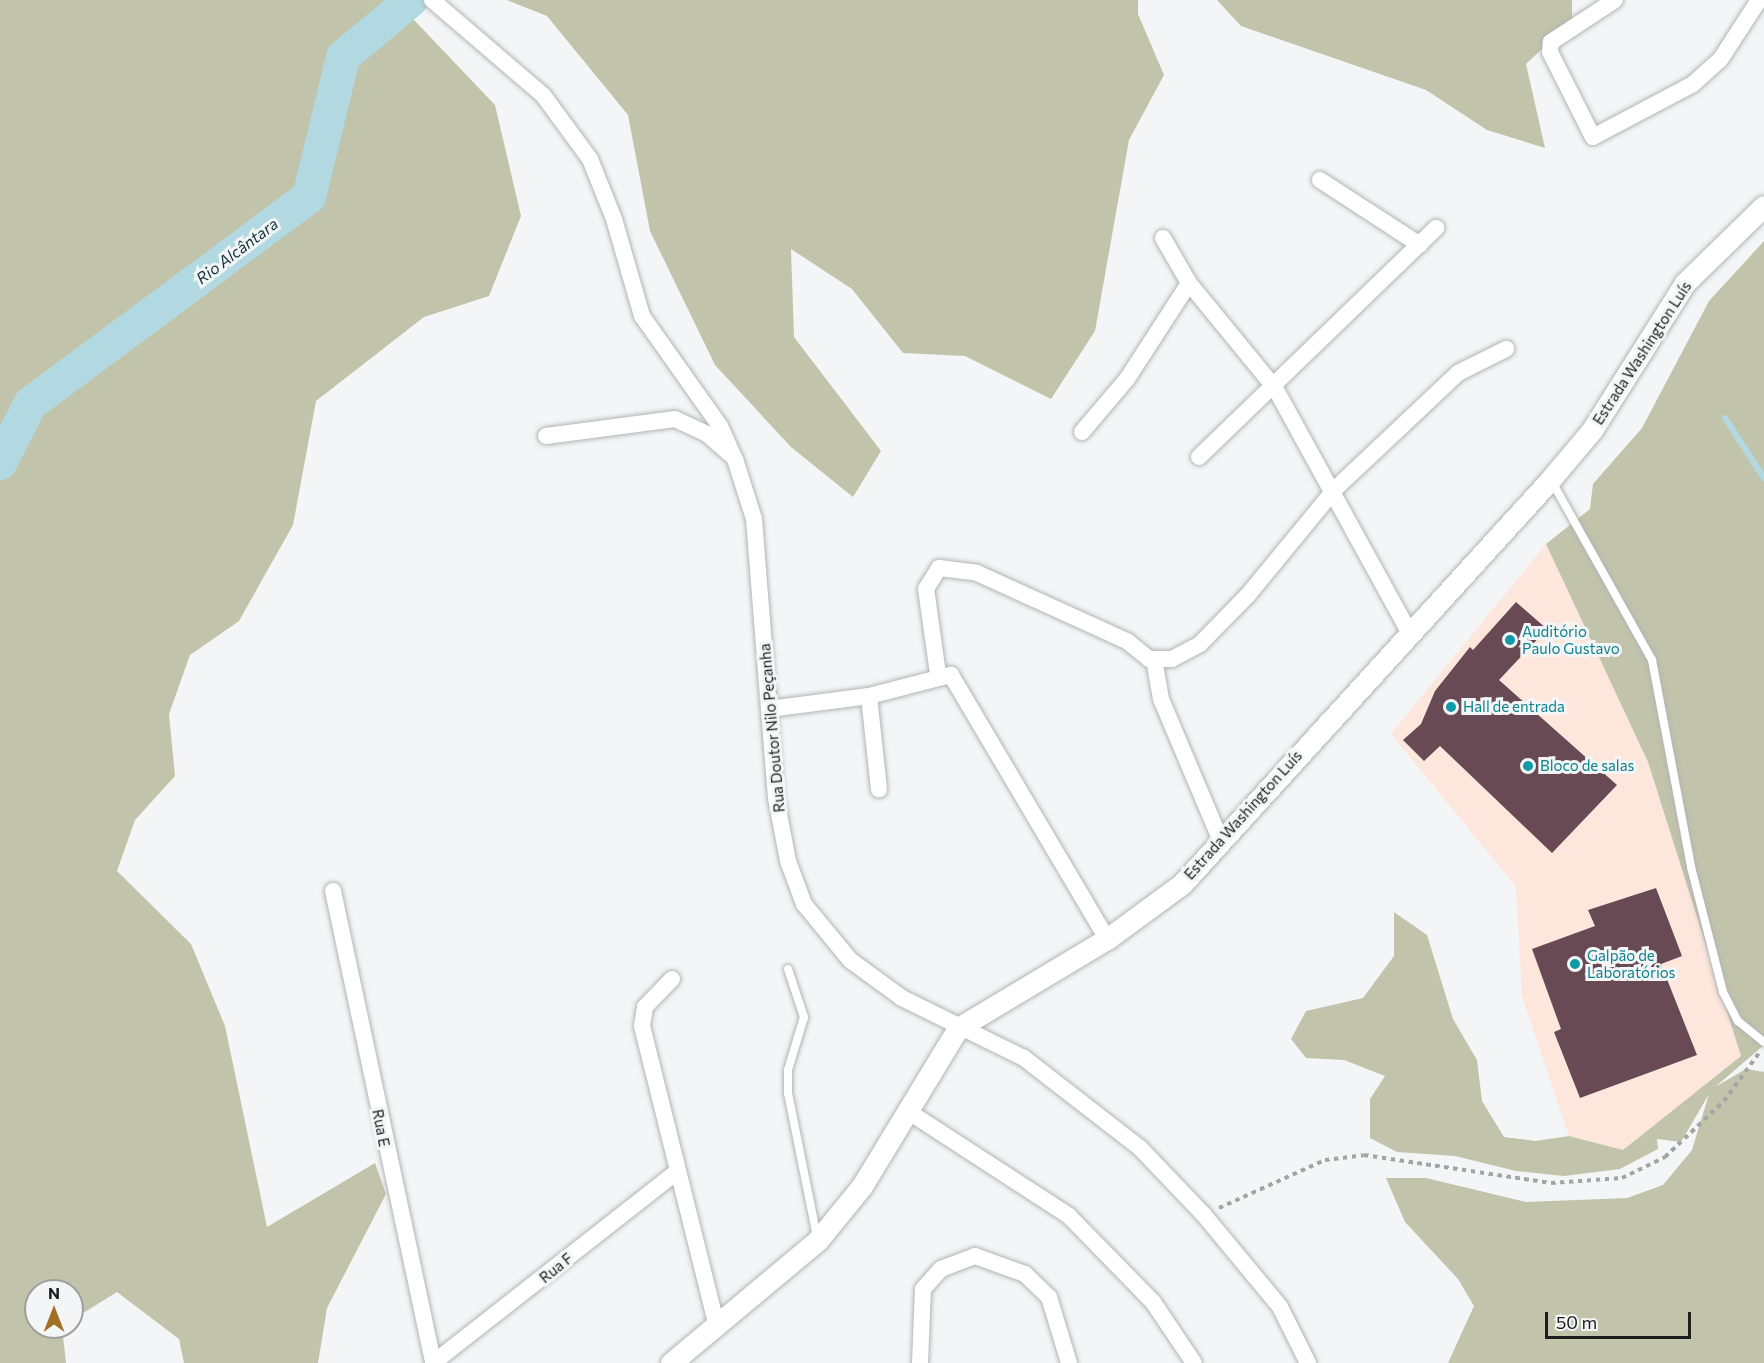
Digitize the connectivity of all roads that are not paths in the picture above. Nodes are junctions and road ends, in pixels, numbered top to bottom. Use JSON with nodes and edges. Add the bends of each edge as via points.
{"nodes":[{"id":1,"x":432,"y":0,"type":"edge"},
{"id":2,"x":1615,"y":0,"type":"edge"},
{"id":3,"x":1759,"y":0,"type":"edge"},
{"id":4,"x":1320,"y":180,"type":"dead end"},
{"id":5,"x":1764,"y":206,"type":"edge"},
{"id":6,"x":1436,"y":228,"type":"dead end"},
{"id":7,"x":1164,"y":238,"type":"dead end"},
{"id":8,"x":1420,"y":245,"type":"junction"},
{"id":9,"x":1189,"y":283,"type":"junction"},
{"id":10,"x":1506,"y":349,"type":"dead end"},
{"id":11,"x":1275,"y":388,"type":"junction"},
{"id":12,"x":1082,"y":432,"type":"dead end"},
{"id":13,"x":546,"y":436,"type":"dead end"},
{"id":14,"x":1199,"y":457,"type":"dead end"},
{"id":15,"x":735,"y":459,"type":"junction"},
{"id":16,"x":1550,"y":480,"type":"junction"},
{"id":17,"x":1335,"y":489,"type":"junction"},
{"id":18,"x":1408,"y":632,"type":"junction"},
{"id":19,"x":1154,"y":659,"type":"junction"},
{"id":20,"x":938,"y":674,"type":"junction"},
{"id":21,"x":869,"y":696,"type":"junction"},
{"id":22,"x":769,"y":709,"type":"junction"},
{"id":23,"x":879,"y":789,"type":"dead end"},
{"id":24,"x":1220,"y":839,"type":"junction"},
{"id":25,"x":333,"y":891,"type":"dead end"},
{"id":26,"x":1107,"y":939,"type":"junction"},
{"id":27,"x":788,"y":969,"type":"dead end"},
{"id":28,"x":672,"y":979,"type":"dead end"},
{"id":29,"x":958,"y":1028,"type":"junction"},
{"id":30,"x":1764,"y":1042,"type":"edge"},
{"id":31,"x":909,"y":1112,"type":"junction"},
{"id":32,"x":678,"y":1171,"type":"junction"},
{"id":33,"x":818,"y":1240,"type":"junction"},
{"id":34,"x":717,"y":1327,"type":"junction"},
{"id":35,"x":433,"y":1363,"type":"edge"},
{"id":36,"x":671,"y":1363,"type":"edge"},
{"id":37,"x":920,"y":1363,"type":"edge"},
{"id":38,"x":1069,"y":1363,"type":"edge"},
{"id":39,"x":1194,"y":1363,"type":"edge"},
{"id":40,"x":1308,"y":1363,"type":"edge"}],
"edges":[{"from":1,"to":15,"type":"street","name":"Rua Doutor Nilo Peçanha","via":[[543,95],[590,159],[614,219],[642,316],[720,426]]},
{"from":2,"to":3,"type":"street","via":[[1557,33],[1550,52],[1589,134],[1598,137],[1702,76],[1749,22]]},
{"from":4,"to":8,"type":"street"},
{"from":5,"to":16,"type":"street","name":"Estrada Washington Luís","via":[[1685,283],[1592,430]]},
{"from":6,"to":8,"type":"street"},
{"from":7,"to":9,"type":"street"},
{"from":8,"to":11,"type":"street"},
{"from":9,"to":11,"type":"street"},
{"from":9,"to":12,"type":"street","via":[[1115,395]]},
{"from":10,"to":17,"type":"street","via":[[1458,373]]},
{"from":11,"to":14,"type":"street"},
{"from":11,"to":17,"type":"street"},
{"from":13,"to":15,"type":"street","via":[[675,419],[706,434]]},
{"from":15,"to":22,"type":"street","name":"Rua Doutor Nilo Peçanha","via":[[754,519]]},
{"from":16,"to":18,"type":"street","name":"Estrada Washington Luís"},
{"from":16,"to":30,"type":"lane","via":[[1652,660],[1691,867],[1723,992],[1738,1021]]},
{"from":17,"to":18,"type":"street"},
{"from":17,"to":19,"type":"street","via":[[1226,620],[1200,644],[1172,659]]},
{"from":18,"to":24,"type":"street","name":"Estrada Washington Luís"},
{"from":19,"to":20,"type":"street","via":[[1127,640],[977,573],[948,568],[931,575],[926,589]]},
{"from":19,"to":24,"type":"street","via":[[1161,699]]},
{"from":20,"to":21,"type":"street"},
{"from":20,"to":26,"type":"street","via":[[956,680]]},
{"from":21,"to":22,"type":"street"},
{"from":21,"to":23,"type":"street"},
{"from":22,"to":29,"type":"street","name":"Rua Doutor Nilo Peçanha","via":[[776,798],[788,861],[804,904],[850,960],[902,998]]},
{"from":24,"to":26,"type":"street","name":"Estrada Washington Luís","via":[[1182,884]]},
{"from":25,"to":35,"type":"street","name":"Rua E"},
{"from":26,"to":29,"type":"street","name":"Estrada Washington Luís"},
{"from":27,"to":33,"type":"lane","via":[[804,1017],[789,1070],[788,1093]]},
{"from":28,"to":32,"type":"street","via":[[645,1007],[642,1026]]},
{"from":29,"to":31,"type":"street","name":"Estrada Washington Luís"},
{"from":29,"to":40,"type":"street","name":"Rua Doutor Nilo Peçanha","via":[[1024,1058],[1090,1104],[1204,1215],[1280,1307]]},
{"from":31,"to":33,"type":"street","name":"Estrada Washington Luís"},
{"from":31,"to":39,"type":"street","via":[[1069,1216],[1153,1302]]},
{"from":32,"to":34,"type":"street"},
{"from":32,"to":35,"type":"street","name":"Rua F"},
{"from":33,"to":34,"type":"street","name":"Estrada Washington Luís"},
{"from":34,"to":36,"type":"street","name":"Estrada Washington Luís"},
{"from":37,"to":38,"type":"street","via":[[923,1290],[941,1269],[975,1256],[1025,1274],[1049,1297]]}]}
